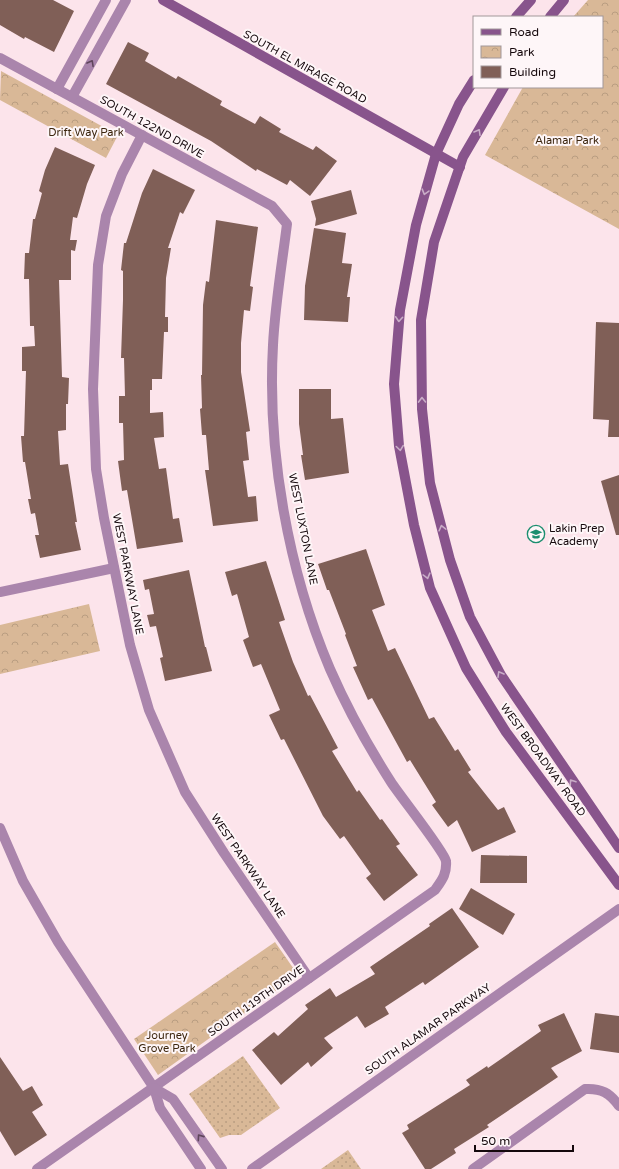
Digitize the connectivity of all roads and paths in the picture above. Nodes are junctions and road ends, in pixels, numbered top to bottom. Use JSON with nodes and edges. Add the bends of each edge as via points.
{"nodes":[{"id":1,"x":106,"y":0,"type":"edge"},
{"id":2,"x":126,"y":0,"type":"edge"},
{"id":3,"x":163,"y":0,"type":"edge"},
{"id":4,"x":531,"y":0,"type":"edge"},
{"id":5,"x":564,"y":0,"type":"edge"},
{"id":6,"x":517,"y":16,"type":"edge"},
{"id":7,"x":551,"y":16,"type":"edge"},
{"id":8,"x":0,"y":58,"type":"edge"},
{"id":9,"x":473,"y":82,"type":"edge"},
{"id":10,"x":503,"y":88,"type":"edge"},
{"id":11,"x":57,"y":89,"type":"junction"},
{"id":12,"x":72,"y":97,"type":"junction"},
{"id":13,"x":142,"y":135,"type":"junction"},
{"id":14,"x":436,"y":154,"type":"junction"},
{"id":15,"x":460,"y":167,"type":"junction"},
{"id":16,"x":287,"y":224,"type":"joint"},
{"id":17,"x":114,"y":568,"type":"junction"},
{"id":18,"x":0,"y":592,"type":"edge"},
{"id":19,"x":0,"y":828,"type":"edge"},
{"id":20,"x":619,"y":848,"type":"edge"},
{"id":21,"x":446,"y":875,"type":"joint"},
{"id":22,"x":619,"y":885,"type":"edge"},
{"id":23,"x":619,"y":909,"type":"edge"},
{"id":24,"x":309,"y":978,"type":"junction"},
{"id":25,"x":154,"y":1088,"type":"junction"},
{"id":26,"x":619,"y":1106,"type":"edge"},
{"id":27,"x":37,"y":1169,"type":"edge"},
{"id":28,"x":201,"y":1169,"type":"edge"},
{"id":29,"x":222,"y":1169,"type":"edge"},
{"id":30,"x":252,"y":1169,"type":"edge"},
{"id":31,"x":473,"y":1169,"type":"edge"}],
"edges":[{"from":1,"to":11,"type":"street"},
{"from":12,"to":2,"type":"street","one_way":true},
{"from":3,"to":14,"type":"main road","name":"SOUTH EL MIRAGE ROAD"},
{"from":4,"to":6,"type":"main road"},
{"from":5,"to":7,"type":"main road"},
{"from":8,"to":11,"type":"street","name":"SOUTH 122ND DRIVE"},
{"from":9,"to":14,"type":"main road","via":[[459,104]]},
{"from":15,"to":10,"type":"main road","one_way":true,"via":[[463,157]]},
{"from":11,"to":12,"type":"street","name":"SOUTH 122ND DRIVE"},
{"from":12,"to":13,"type":"street","name":"SOUTH 122ND DRIVE"},
{"from":13,"to":16,"type":"street","name":"SOUTH 122ND DRIVE","via":[[272,206]]},
{"from":13,"to":17,"type":"street","name":"WEST PARKWAY LANE","via":[[122,174],[106,216],[98,265],[94,389],[96,469]]},
{"from":14,"to":15,"type":"main road","name":"SOUTH EL MIRAGE ROAD"},
{"from":14,"to":22,"type":"main road","name":"WEST BROADWAY ROAD","one_way":true,"via":[[416,225],[400,310],[394,384],[399,446],[414,525],[430,588],[466,668],[506,732]]},
{"from":20,"to":15,"type":"main road","name":"WEST BROADWAY ROAD","one_way":true,"via":[[501,675],[470,617],[450,560],[430,483],[422,409],[421,320],[434,242]]},
{"from":16,"to":21,"type":"street","name":"WEST LUXTON LANE","via":[[273,345],[273,437],[287,523],[302,591],[330,669],[362,733],[392,783],[446,859]]},
{"from":17,"to":18,"type":"street"},
{"from":17,"to":24,"type":"street","name":"WEST PARKWAY LANE","via":[[130,645],[149,710],[185,792]]},
{"from":19,"to":25,"type":"street","via":[[23,881],[58,942]]},
{"from":21,"to":24,"type":"street","name":"SOUTH 119TH DRIVE","via":[[435,890]]},
{"from":23,"to":30,"type":"street","name":"SOUTH ALAMAR PARKWAY"},
{"from":24,"to":25,"type":"street","name":"SOUTH 119TH DRIVE"},
{"from":25,"to":27,"type":"street","name":"SOUTH 119TH DRIVE"},
{"from":25,"to":28,"type":"street","via":[[160,1108]]},
{"from":29,"to":25,"type":"street","one_way":true,"via":[[173,1098]]},
{"from":26,"to":31,"type":"street","via":[[605,1091],[596,1088],[585,1089]]}]}
